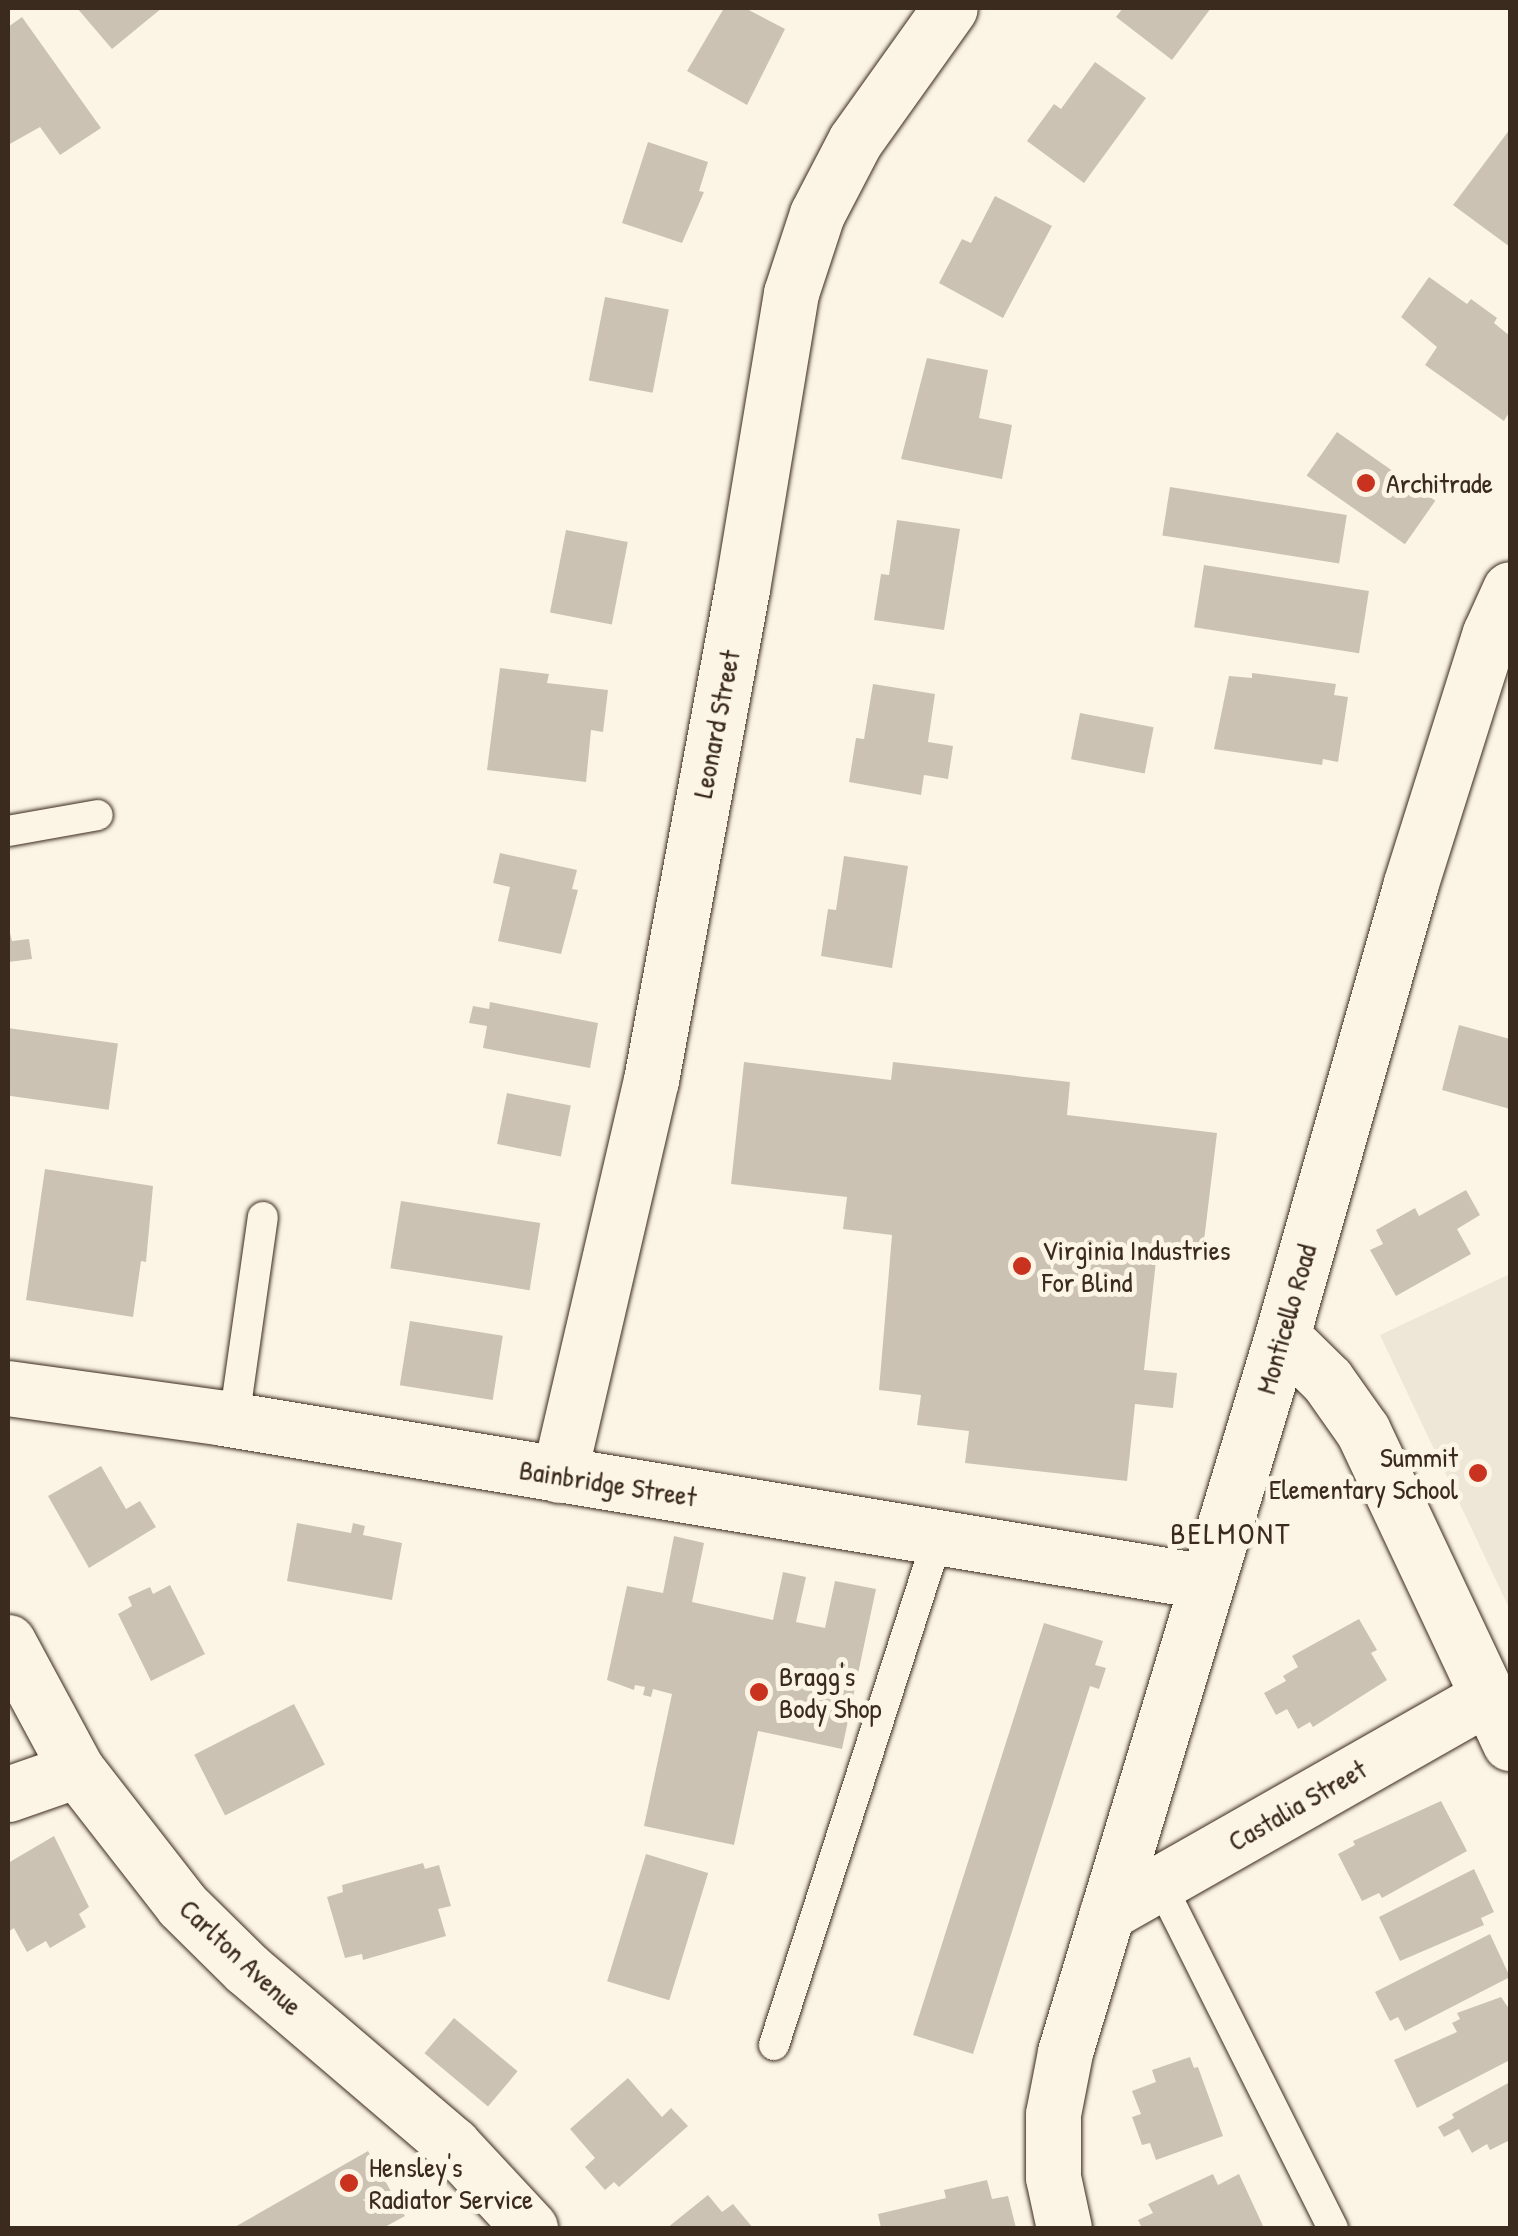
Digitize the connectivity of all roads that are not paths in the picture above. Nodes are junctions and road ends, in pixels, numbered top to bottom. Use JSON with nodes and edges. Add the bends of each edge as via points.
{"nodes":[{"id":1,"x":950,"y":8,"type":"edge"},
{"id":2,"x":1510,"y":589,"type":"edge"},
{"id":3,"x":98,"y":815,"type":"dead end"},
{"id":4,"x":8,"y":831,"type":"edge"},
{"id":5,"x":263,"y":1217,"type":"dead end"},
{"id":6,"x":1282,"y":1336,"type":"junction"},
{"id":7,"x":8,"y":1388,"type":"edge"},
{"id":8,"x":234,"y":1420,"type":"junction"},
{"id":9,"x":559,"y":1475,"type":"junction"},
{"id":10,"x":938,"y":1537,"type":"junction"},
{"id":11,"x":1208,"y":1582,"type":"junction"},
{"id":12,"x":8,"y":1642,"type":"edge"},
{"id":13,"x":1500,"y":1720,"type":"edge"},
{"id":14,"x":77,"y":1770,"type":"junction"},
{"id":15,"x":8,"y":1794,"type":"edge"},
{"id":16,"x":1160,"y":1883,"type":"junction"},
{"id":17,"x":1106,"y":1913,"type":"junction"},
{"id":18,"x":774,"y":2045,"type":"dead end"},
{"id":19,"x":530,"y":2228,"type":"edge"},
{"id":20,"x":1064,"y":2228,"type":"edge"},
{"id":21,"x":1333,"y":2228,"type":"edge"}],
"edges":[{"from":1,"to":9,"type":"street","name":"Leonard Street","via":[[855,141],[817,214],[791,293],[650,1080]]},
{"from":2,"to":6,"type":"street","name":"Monticello Road","via":[[1410,886]]},
{"from":3,"to":4,"type":"lane"},
{"from":5,"to":8,"type":"lane"},
{"from":6,"to":11,"type":"street","name":"Monticello Road"},
{"from":6,"to":13,"type":"street","via":[[1328,1380],[1363,1430]]},
{"from":7,"to":8,"type":"street","name":"Bainbridge Street"},
{"from":8,"to":9,"type":"street","name":"Bainbridge Street"},
{"from":9,"to":10,"type":"street","name":"Bainbridge Street"},
{"from":10,"to":11,"type":"street","name":"Bainbridge Street"},
{"from":10,"to":18,"type":"lane"},
{"from":11,"to":17,"type":"street","name":"Monticello Road"},
{"from":12,"to":14,"type":"street","name":"Carlton Avenue"},
{"from":13,"to":16,"type":"street","name":"Castalia Street"},
{"from":14,"to":15,"type":"street"},
{"from":14,"to":19,"type":"street","name":"Carlton Avenue","via":[[182,1905],[452,2145]]},
{"from":16,"to":17,"type":"street","name":"Castalia Street"},
{"from":16,"to":21,"type":"lane"},
{"from":17,"to":20,"type":"street","name":"Monticello Road","via":[[1064,2052],[1053,2114],[1053,2176]]}]}
